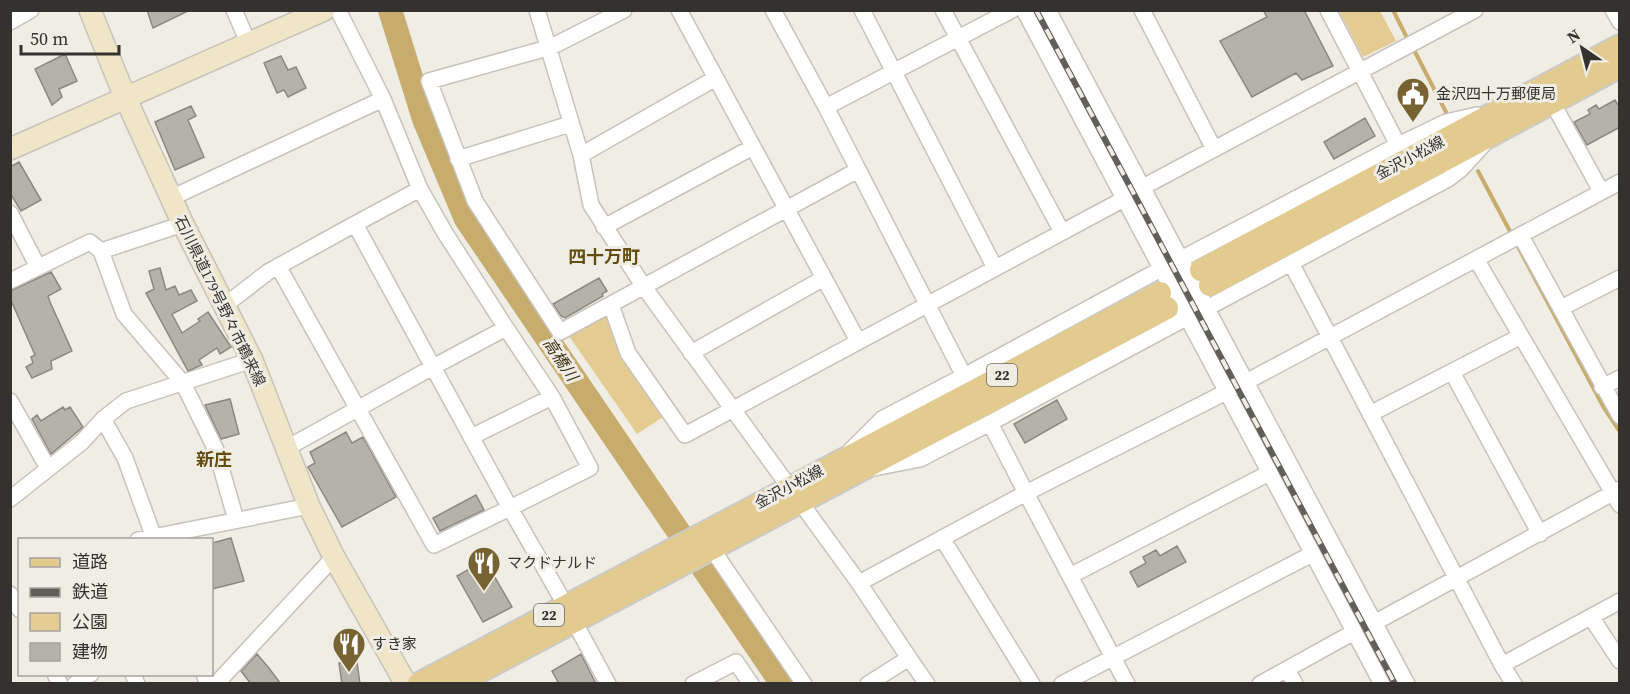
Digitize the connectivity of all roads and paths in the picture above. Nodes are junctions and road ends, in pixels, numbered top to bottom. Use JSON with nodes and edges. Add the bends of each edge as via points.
{"nodes":[{"id":1,"x":31,"y":10,"type":"edge"},
{"id":2,"x":90,"y":10,"type":"edge"},
{"id":3,"x":234,"y":10,"type":"edge"},
{"id":4,"x":324,"y":10,"type":"edge"},
{"id":5,"x":338,"y":10,"type":"edge"},
{"id":6,"x":537,"y":10,"type":"edge"},
{"id":7,"x":624,"y":10,"type":"edge"},
{"id":8,"x":679,"y":10,"type":"edge"},
{"id":9,"x":773,"y":10,"type":"edge"},
{"id":10,"x":862,"y":10,"type":"edge"},
{"id":11,"x":943,"y":10,"type":"edge"},
{"id":12,"x":1012,"y":10,"type":"edge"},
{"id":13,"x":1024,"y":10,"type":"edge"},
{"id":14,"x":1048,"y":10,"type":"edge"},
{"id":15,"x":1142,"y":10,"type":"edge"},
{"id":16,"x":1328,"y":10,"type":"edge"},
{"id":17,"x":1475,"y":10,"type":"edge"},
{"id":18,"x":1613,"y":10,"type":"edge"},
{"id":19,"x":1455,"y":15,"type":"edge"},
{"id":20,"x":10,"y":22,"type":"edge"},
{"id":21,"x":1620,"y":22,"type":"edge"},
{"id":22,"x":958,"y":38,"type":"junction"},
{"id":23,"x":248,"y":42,"type":"junction"},
{"id":24,"x":1620,"y":46,"type":"edge"},
{"id":25,"x":551,"y":47,"type":"junction"},
{"id":26,"x":1620,"y":66,"type":"edge"},
{"id":27,"x":894,"y":72,"type":"junction"},
{"id":28,"x":1360,"y":72,"type":"junction"},
{"id":29,"x":716,"y":78,"type":"junction"},
{"id":30,"x":125,"y":97,"type":"junction"},
{"id":31,"x":383,"y":99,"type":"junction"},
{"id":32,"x":1552,"y":102,"type":"junction"},
{"id":33,"x":826,"y":107,"type":"junction"},
{"id":34,"x":1496,"y":121,"type":"junction"},
{"id":35,"x":570,"y":124,"type":"junction"},
{"id":36,"x":1398,"y":145,"type":"junction"},
{"id":37,"x":753,"y":147,"type":"junction"},
{"id":38,"x":10,"y":149,"type":"edge"},
{"id":39,"x":1214,"y":149,"type":"junction"},
{"id":40,"x":581,"y":155,"type":"junction"},
{"id":41,"x":459,"y":159,"type":"junction"},
{"id":42,"x":858,"y":170,"type":"junction"},
{"id":43,"x":1620,"y":182,"type":"edge"},
{"id":44,"x":1143,"y":187,"type":"junction"},
{"id":45,"x":420,"y":189,"type":"junction"},
{"id":46,"x":1601,"y":191,"type":"junction"},
{"id":47,"x":171,"y":198,"type":"junction"},
{"id":48,"x":1124,"y":198,"type":"junction"},
{"id":49,"x":787,"y":209,"type":"junction"},
{"id":50,"x":10,"y":213,"type":"edge"},
{"id":51,"x":183,"y":224,"type":"junction"},
{"id":52,"x":355,"y":224,"type":"junction"},
{"id":53,"x":604,"y":227,"type":"junction"},
{"id":54,"x":1062,"y":232,"type":"junction"},
{"id":55,"x":1516,"y":238,"type":"junction"},
{"id":56,"x":101,"y":251,"type":"junction"},
{"id":57,"x":1181,"y":259,"type":"junction"},
{"id":58,"x":1476,"y":259,"type":"junction"},
{"id":59,"x":1291,"y":263,"type":"junction"},
{"id":60,"x":278,"y":266,"type":"junction"},
{"id":61,"x":38,"y":267,"type":"junction"},
{"id":62,"x":995,"y":267,"type":"junction"},
{"id":63,"x":1161,"y":269,"type":"junction"},
{"id":64,"x":824,"y":278,"type":"junction"},
{"id":65,"x":1205,"y":278,"type":"tunnel mouth"},
{"id":66,"x":1620,"y":278,"type":"edge"},
{"id":67,"x":10,"y":281,"type":"edge"},
{"id":68,"x":644,"y":287,"type":"junction"},
{"id":69,"x":927,"y":304,"type":"junction"},
{"id":70,"x":611,"y":305,"type":"junction"},
{"id":71,"x":224,"y":306,"type":"junction"},
{"id":72,"x":1171,"y":306,"type":"junction"},
{"id":73,"x":1207,"y":308,"type":"junction"},
{"id":74,"x":1561,"y":308,"type":"junction"},
{"id":75,"x":507,"y":328,"type":"junction"},
{"id":76,"x":1521,"y":336,"type":"junction"},
{"id":77,"x":1330,"y":337,"type":"junction"},
{"id":78,"x":858,"y":341,"type":"junction"},
{"id":79,"x":691,"y":353,"type":"junction"},
{"id":80,"x":252,"y":360,"type":"junction"},
{"id":81,"x":433,"y":367,"type":"junction"},
{"id":82,"x":1452,"y":372,"type":"junction"},
{"id":83,"x":964,"y":376,"type":"junction"},
{"id":84,"x":1620,"y":378,"type":"edge"},
{"id":85,"x":1246,"y":382,"type":"junction"},
{"id":86,"x":183,"y":383,"type":"junction"},
{"id":87,"x":1602,"y":387,"type":"junction"},
{"id":88,"x":1226,"y":393,"type":"junction"},
{"id":89,"x":552,"y":397,"type":"junction"},
{"id":90,"x":10,"y":401,"type":"edge"},
{"id":91,"x":359,"y":408,"type":"junction"},
{"id":92,"x":732,"y":408,"type":"junction"},
{"id":93,"x":1370,"y":414,"type":"junction"},
{"id":94,"x":1620,"y":416,"type":"edge"},
{"id":95,"x":103,"y":419,"type":"junction"},
{"id":96,"x":990,"y":423,"type":"junction"},
{"id":97,"x":471,"y":437,"type":"junction"},
{"id":98,"x":285,"y":449,"type":"junction"},
{"id":99,"x":851,"y":464,"type":"junction"},
{"id":100,"x":48,"y":468,"type":"junction"},
{"id":101,"x":1269,"y":473,"type":"junction"},
{"id":102,"x":1026,"y":493,"type":"junction"},
{"id":103,"x":794,"y":494,"type":"junction"},
{"id":104,"x":1617,"y":496,"type":"edge"},
{"id":105,"x":10,"y":499,"type":"edge"},
{"id":106,"x":309,"y":506,"type":"junction"},
{"id":107,"x":510,"y":508,"type":"junction"},
{"id":108,"x":236,"y":520,"type":"junction"},
{"id":109,"x":1540,"y":534,"type":"junction"},
{"id":110,"x":146,"y":538,"type":"edge"},
{"id":111,"x":942,"y":538,"type":"junction"},
{"id":112,"x":706,"y":545,"type":"junction"},
{"id":113,"x":1312,"y":554,"type":"junction"},
{"id":114,"x":334,"y":557,"type":"junction"},
{"id":115,"x":1070,"y":576,"type":"junction"},
{"id":116,"x":1456,"y":579,"type":"junction"},
{"id":117,"x":859,"y":583,"type":"junction"},
{"id":118,"x":10,"y":593,"type":"edge"},
{"id":119,"x":1620,"y":601,"type":"edge"},
{"id":120,"x":18,"y":607,"type":"edge"},
{"id":121,"x":570,"y":614,"type":"junction"},
{"id":122,"x":1591,"y":617,"type":"junction"},
{"id":123,"x":1374,"y":623,"type":"junction"},
{"id":124,"x":1354,"y":632,"type":"junction"},
{"id":125,"x":909,"y":658,"type":"junction"},
{"id":126,"x":1114,"y":658,"type":"junction"},
{"id":127,"x":1620,"y":661,"type":"edge"},
{"id":128,"x":1502,"y":665,"type":"junction"},
{"id":129,"x":1287,"y":669,"type":"junction"},
{"id":130,"x":89,"y":676,"type":"edge"},
{"id":131,"x":75,"y":684,"type":"edge"},
{"id":132,"x":216,"y":684,"type":"edge"},
{"id":133,"x":406,"y":684,"type":"edge"},
{"id":134,"x":419,"y":684,"type":"edge"},
{"id":135,"x":455,"y":684,"type":"edge"},
{"id":136,"x":608,"y":684,"type":"edge"},
{"id":137,"x":693,"y":684,"type":"edge"},
{"id":138,"x":751,"y":684,"type":"edge"},
{"id":139,"x":804,"y":684,"type":"edge"},
{"id":140,"x":868,"y":684,"type":"edge"},
{"id":141,"x":927,"y":684,"type":"edge"},
{"id":142,"x":1032,"y":684,"type":"edge"},
{"id":143,"x":1062,"y":684,"type":"edge"},
{"id":144,"x":1127,"y":684,"type":"edge"},
{"id":145,"x":1260,"y":684,"type":"edge"},
{"id":146,"x":1295,"y":684,"type":"edge"},
{"id":147,"x":1382,"y":684,"type":"edge"},
{"id":148,"x":1407,"y":684,"type":"edge"},
{"id":149,"x":1514,"y":684,"type":"edge"}],
"edges":[{"from":1,"to":20,"type":"street"},
{"from":2,"to":30,"type":"main road","name":"石川県道179号野々市鶴来線"},
{"from":3,"to":23,"type":"street"},
{"from":4,"to":23,"type":"main road"},
{"from":5,"to":31,"type":"street"},
{"from":6,"to":25,"type":"street"},
{"from":7,"to":25,"type":"street"},
{"from":8,"to":29,"type":"street"},
{"from":9,"to":33,"type":"street"},
{"from":10,"to":27,"type":"street"},
{"from":11,"to":22,"type":"street"},
{"from":12,"to":22,"type":"street"},
{"from":13,"to":48,"type":"street"},
{"from":14,"to":44,"type":"street"},
{"from":15,"to":39,"type":"street"},
{"from":16,"to":28,"type":"street"},
{"from":17,"to":19,"type":"street"},
{"from":18,"to":21,"type":"street"},
{"from":19,"to":28,"type":"street","via":[[1411,45]]},
{"from":22,"to":27,"type":"street"},
{"from":22,"to":54,"type":"street"},
{"from":23,"to":30,"type":"main road"},
{"from":24,"to":34,"type":"main road","name":"金沢小松線"},
{"from":25,"to":35,"type":"street"},
{"from":25,"to":41,"type":"street","via":[[429,81]]},
{"from":26,"to":32,"type":"main road","name":"金沢小松線"},
{"from":27,"to":33,"type":"street"},
{"from":27,"to":62,"type":"street"},
{"from":28,"to":36,"type":"street"},
{"from":28,"to":39,"type":"street"},
{"from":29,"to":37,"type":"street"},
{"from":29,"to":40,"type":"street"},
{"from":30,"to":38,"type":"main road"},
{"from":30,"to":47,"type":"main road","name":"石川県道179号野々市鶴来線"},
{"from":31,"to":45,"type":"street"},
{"from":31,"to":47,"type":"street"},
{"from":32,"to":34,"type":"main road","name":"金沢小松線"},
{"from":32,"to":46,"type":"street"},
{"from":33,"to":42,"type":"street"},
{"from":34,"to":36,"type":"street","via":[[1446,122]]},
{"from":34,"to":59,"type":"street","via":[[1461,170]]},
{"from":34,"to":65,"type":"main road","name":"金沢小松線"},
{"from":35,"to":40,"type":"street"},
{"from":35,"to":41,"type":"street"},
{"from":36,"to":57,"type":"street"},
{"from":37,"to":49,"type":"street"},
{"from":37,"to":53,"type":"street"},
{"from":39,"to":44,"type":"street"},
{"from":40,"to":53,"type":"street","via":[[591,205]]},
{"from":41,"to":70,"type":"street","via":[[476,201],[560,332]]},
{"from":42,"to":49,"type":"street"},
{"from":42,"to":69,"type":"street"},
{"from":43,"to":46,"type":"street"},
{"from":44,"to":57,"type":"street"},
{"from":45,"to":52,"type":"street"},
{"from":45,"to":75,"type":"street"},
{"from":46,"to":55,"type":"street"},
{"from":47,"to":51,"type":"main road","name":"石川県道179号野々市鶴来線"},
{"from":48,"to":54,"type":"street"},
{"from":48,"to":63,"type":"street"},
{"from":49,"to":64,"type":"street"},
{"from":49,"to":68,"type":"street"},
{"from":50,"to":61,"type":"street"},
{"from":51,"to":56,"type":"street"},
{"from":51,"to":71,"type":"main road","name":"石川県道179号野々市鶴来線"},
{"from":52,"to":60,"type":"street"},
{"from":52,"to":81,"type":"street"},
{"from":53,"to":68,"type":"street"},
{"from":54,"to":62,"type":"street"},
{"from":55,"to":58,"type":"street"},
{"from":55,"to":74,"type":"street"},
{"from":56,"to":61,"type":"street","via":[[90,242]]},
{"from":56,"to":86,"type":"street","via":[[124,314]]},
{"from":57,"to":73,"type":"street"},
{"from":58,"to":76,"type":"street"},
{"from":58,"to":77,"type":"street"},
{"from":59,"to":73,"type":"street"},
{"from":59,"to":77,"type":"street"},
{"from":60,"to":71,"type":"street"},
{"from":60,"to":91,"type":"street"},
{"from":61,"to":67,"type":"street"},
{"from":62,"to":69,"type":"street"},
{"from":63,"to":72,"type":"street"},
{"from":63,"to":83,"type":"street"},
{"from":64,"to":78,"type":"street"},
{"from":64,"to":79,"type":"street"},
{"from":66,"to":74,"type":"street"},
{"from":68,"to":70,"type":"street"},
{"from":68,"to":79,"type":"street"},
{"from":69,"to":78,"type":"street"},
{"from":69,"to":83,"type":"street"},
{"from":70,"to":92,"type":"street","via":[[628,353],[685,435]]},
{"from":71,"to":80,"type":"main road","name":"石川県道179号野々市鶴来線"},
{"from":72,"to":88,"type":"street"},
{"from":72,"to":96,"type":"street"},
{"from":72,"to":99,"type":"main road","name":"金沢小松線","number":"22"},
{"from":73,"to":85,"type":"street"},
{"from":74,"to":87,"type":"street"},
{"from":75,"to":81,"type":"street"},
{"from":75,"to":89,"type":"street"},
{"from":76,"to":82,"type":"street"},
{"from":76,"to":104,"type":"street"},
{"from":77,"to":85,"type":"street"},
{"from":77,"to":93,"type":"street"},
{"from":78,"to":92,"type":"street"},
{"from":79,"to":92,"type":"street"},
{"from":80,"to":86,"type":"street"},
{"from":80,"to":98,"type":"main road","name":"石川県道179号野々市鶴来線"},
{"from":81,"to":91,"type":"street"},
{"from":81,"to":97,"type":"street"},
{"from":82,"to":93,"type":"street"},
{"from":82,"to":109,"type":"street"},
{"from":83,"to":99,"type":"street","via":[[882,419]]},
{"from":84,"to":87,"type":"street"},
{"from":85,"to":88,"type":"street"},
{"from":85,"to":123,"type":"street"},
{"from":86,"to":95,"type":"street","via":[[126,401]]},
{"from":86,"to":108,"type":"street","via":[[216,450]]},
{"from":87,"to":94,"type":"street"},
{"from":88,"to":101,"type":"street"},
{"from":88,"to":102,"type":"street"},
{"from":89,"to":97,"type":"street"},
{"from":89,"to":107,"type":"street","via":[[590,468]]},
{"from":90,"to":100,"type":"street"},
{"from":91,"to":98,"type":"street"},
{"from":91,"to":107,"type":"street","via":[[434,545]]},
{"from":92,"to":103,"type":"street"},
{"from":93,"to":116,"type":"street"},
{"from":95,"to":100,"type":"street","via":[[82,442]]},
{"from":95,"to":110,"type":"street","via":[[125,458]]},
{"from":96,"to":99,"type":"street","via":[[920,459],[900,465]]},
{"from":96,"to":102,"type":"street"},
{"from":97,"to":107,"type":"street"},
{"from":98,"to":106,"type":"main road","name":"石川県道179号野々市鶴来線"},
{"from":99,"to":103,"type":"main road","name":"金沢小松線","number":"22"},
{"from":100,"to":105,"type":"street"},
{"from":101,"to":113,"type":"street"},
{"from":101,"to":115,"type":"street"},
{"from":102,"to":111,"type":"street"},
{"from":102,"to":115,"type":"street"},
{"from":103,"to":112,"type":"main road","name":"金沢小松線","number":"22"},
{"from":103,"to":117,"type":"street"},
{"from":104,"to":109,"type":"street"},
{"from":106,"to":108,"type":"street"},
{"from":106,"to":114,"type":"main road","name":"石川県道179号野々市鶴来線"},
{"from":107,"to":121,"type":"street"},
{"from":108,"to":110,"type":"street"},
{"from":109,"to":116,"type":"street"},
{"from":111,"to":117,"type":"street"},
{"from":111,"to":142,"type":"street"},
{"from":112,"to":121,"type":"main road","number":"22"},
{"from":112,"to":139,"type":"street"},
{"from":113,"to":124,"type":"street"},
{"from":113,"to":126,"type":"street"},
{"from":114,"to":132,"type":"street"},
{"from":114,"to":133,"type":"main road","name":"石川県道179号野々市鶴来線"},
{"from":115,"to":126,"type":"street"},
{"from":116,"to":123,"type":"street"},
{"from":116,"to":128,"type":"street"},
{"from":117,"to":125,"type":"street"},
{"from":118,"to":120,"type":"street"},
{"from":119,"to":122,"type":"street"},
{"from":121,"to":134,"type":"main road","number":"22"},
{"from":121,"to":135,"type":"main road","number":"22"},
{"from":121,"to":136,"type":"street"},
{"from":122,"to":127,"type":"street"},
{"from":122,"to":128,"type":"street"},
{"from":123,"to":148,"type":"street"},
{"from":124,"to":129,"type":"street"},
{"from":124,"to":147,"type":"street"},
{"from":125,"to":140,"type":"street"},
{"from":125,"to":141,"type":"street"},
{"from":126,"to":143,"type":"street"},
{"from":126,"to":144,"type":"street"},
{"from":128,"to":149,"type":"street"},
{"from":129,"to":145,"type":"street"},
{"from":129,"to":146,"type":"street"},
{"from":130,"to":131,"type":"street"},
{"from":137,"to":138,"type":"street","via":[[736,662]]}]}
